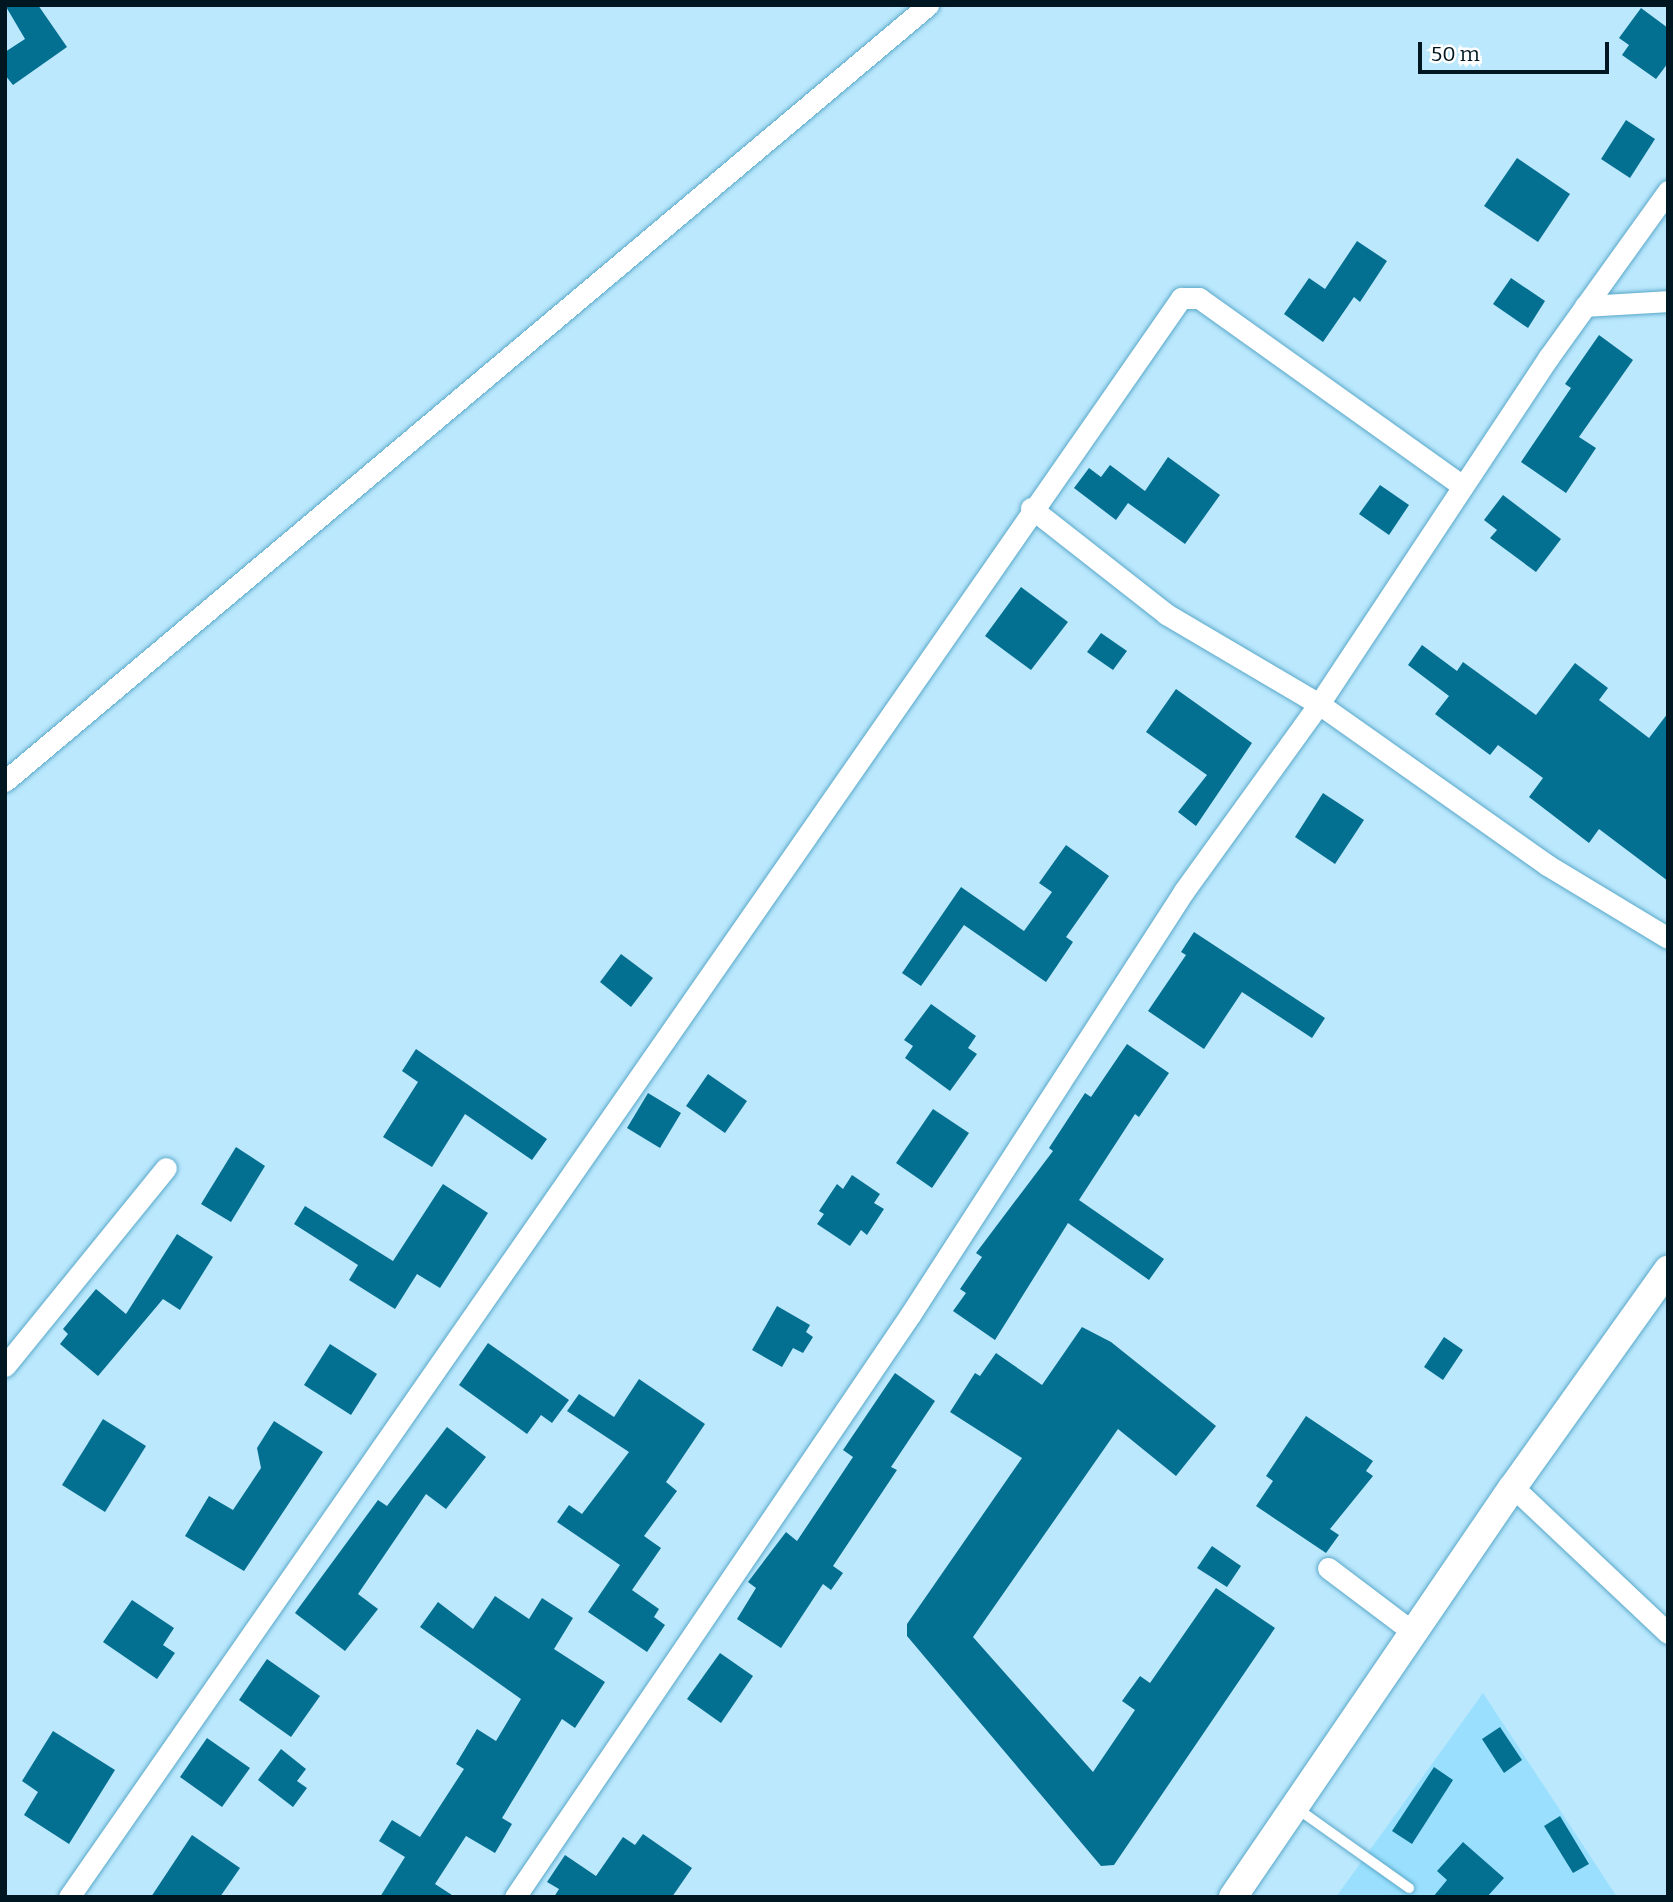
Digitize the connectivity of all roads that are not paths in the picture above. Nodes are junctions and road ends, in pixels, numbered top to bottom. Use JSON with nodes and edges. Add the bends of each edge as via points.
{"nodes":[{"id":1,"x":928,"y":5,"type":"edge"},
{"id":2,"x":1668,"y":191,"type":"edge"},
{"id":3,"x":1668,"y":301,"type":"edge"},
{"id":4,"x":1585,"y":306,"type":"junction"},
{"id":5,"x":1463,"y":486,"type":"junction"},
{"id":6,"x":1031,"y":508,"type":"junction"},
{"id":7,"x":1319,"y":704,"type":"junction"},
{"id":8,"x":5,"y":781,"type":"edge"},
{"id":9,"x":1668,"y":938,"type":"edge"},
{"id":10,"x":166,"y":1168,"type":"dead end"},
{"id":11,"x":1668,"y":1270,"type":"edge"},
{"id":12,"x":5,"y":1366,"type":"edge"},
{"id":13,"x":1513,"y":1487,"type":"junction"},
{"id":14,"x":1328,"y":1568,"type":"dead end"},
{"id":15,"x":1413,"y":1632,"type":"junction"},
{"id":16,"x":1668,"y":1633,"type":"edge"},
{"id":17,"x":1293,"y":1805,"type":"junction"},
{"id":18,"x":1409,"y":1888,"type":"dead end"},
{"id":19,"x":69,"y":1897,"type":"edge"},
{"id":20,"x":515,"y":1897,"type":"edge"},
{"id":21,"x":1233,"y":1897,"type":"edge"}],
"edges":[{"from":1,"to":8,"type":"street"},
{"from":2,"to":4,"type":"street"},
{"from":3,"to":4,"type":"street"},
{"from":4,"to":5,"type":"street"},
{"from":5,"to":6,"type":"street","via":[[1199,298],[1181,298]]},
{"from":5,"to":7,"type":"street"},
{"from":6,"to":7,"type":"street","via":[[1166,614]]},
{"from":6,"to":19,"type":"street"},
{"from":7,"to":9,"type":"street","via":[[1547,865]]},
{"from":7,"to":20,"type":"street","via":[[1184,891],[910,1315]]},
{"from":10,"to":12,"type":"street"},
{"from":11,"to":13,"type":"street"},
{"from":13,"to":15,"type":"street"},
{"from":13,"to":16,"type":"street"},
{"from":14,"to":15,"type":"street"},
{"from":15,"to":17,"type":"street"},
{"from":17,"to":18,"type":"lane"},
{"from":17,"to":21,"type":"street"}]}
